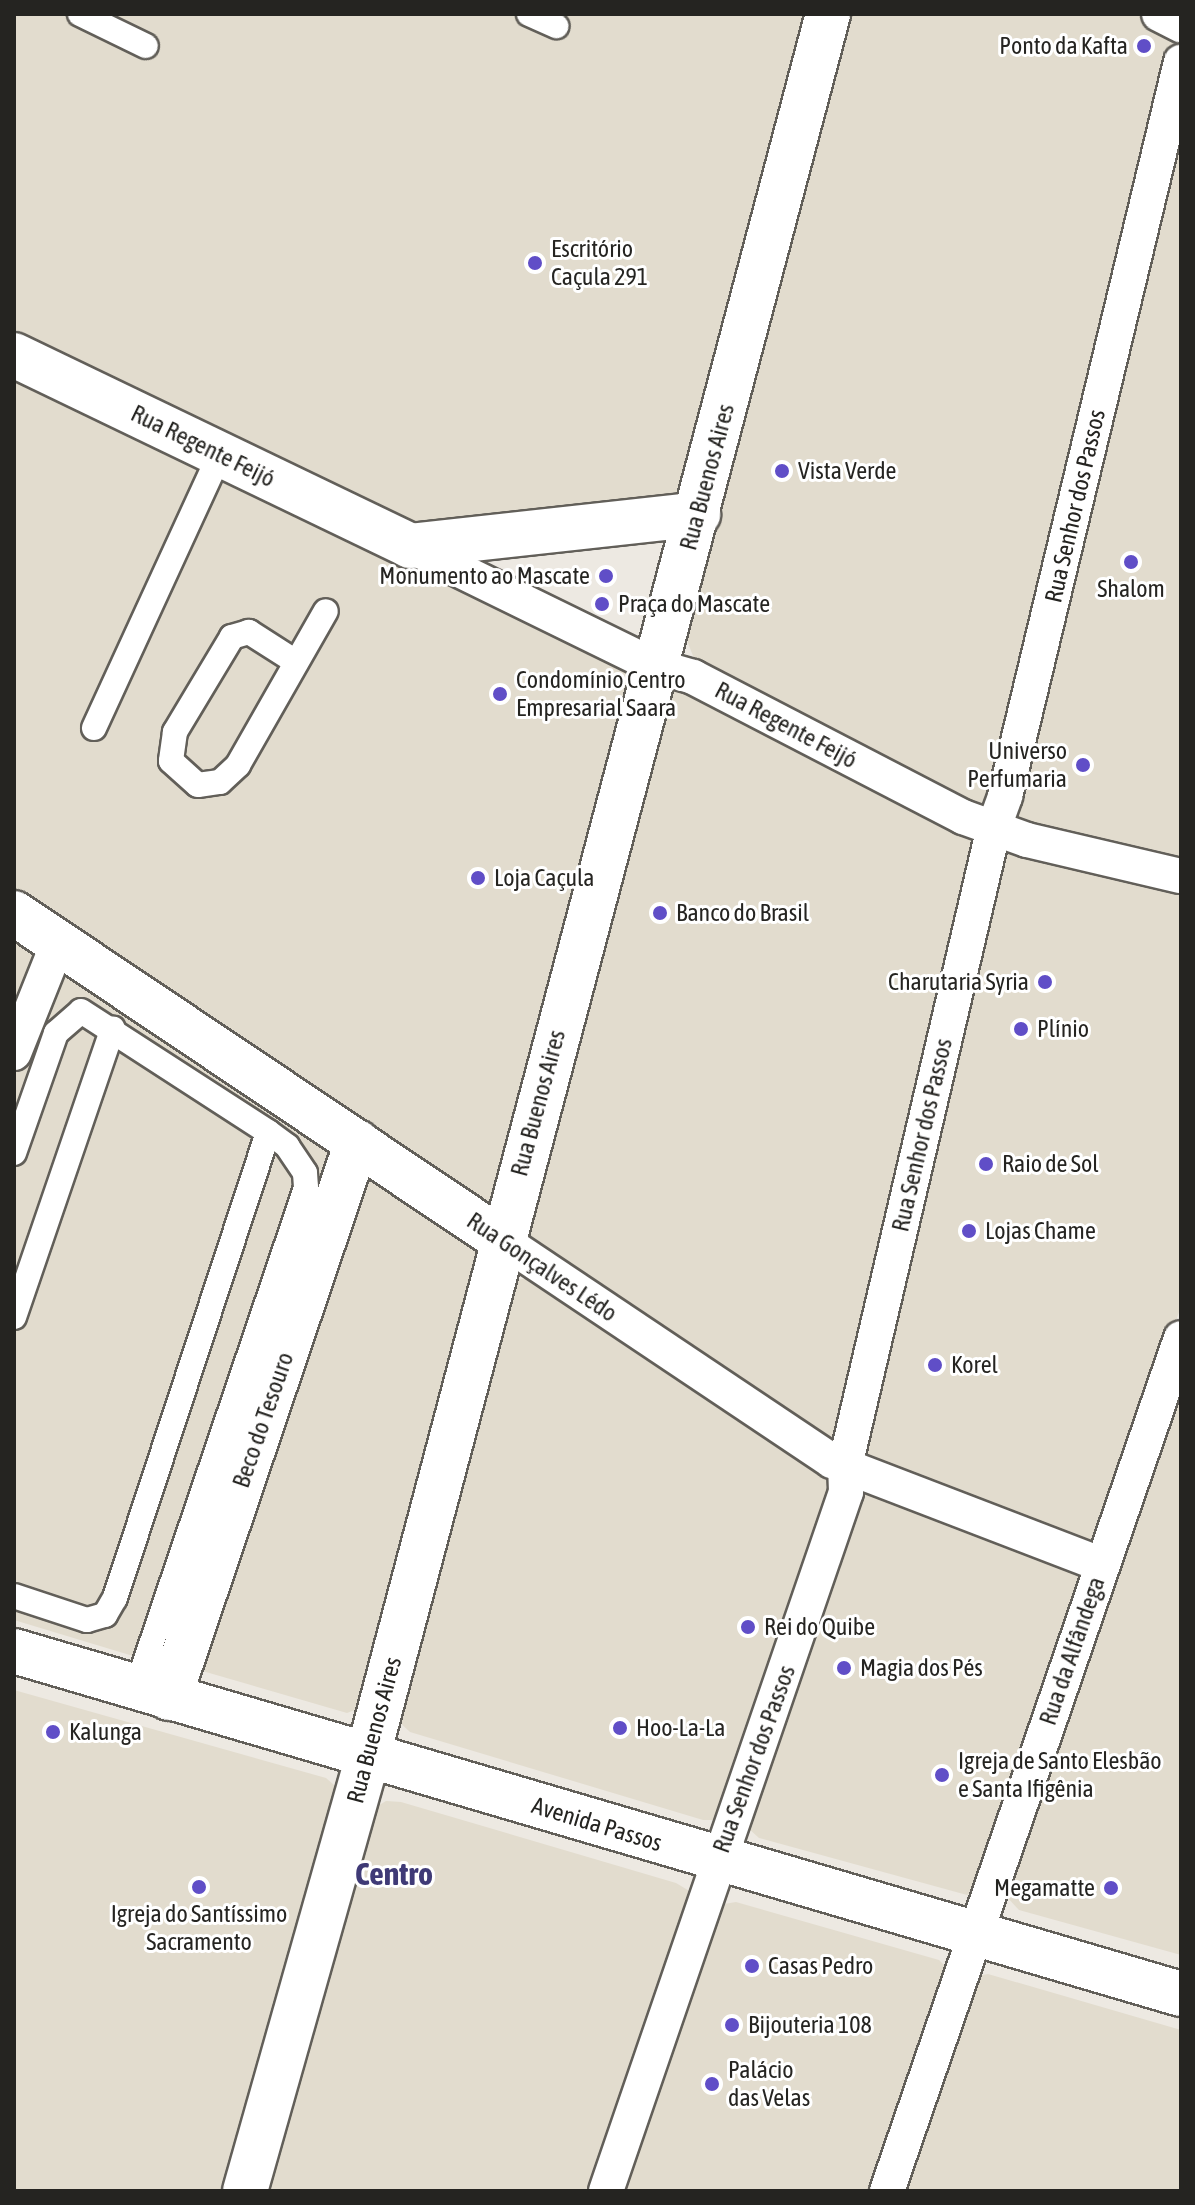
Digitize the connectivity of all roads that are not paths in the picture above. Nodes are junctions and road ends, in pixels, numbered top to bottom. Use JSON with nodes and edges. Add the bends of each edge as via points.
{"nodes":[{"id":1,"x":80,"y":14,"type":"edge"},
{"id":2,"x":529,"y":14,"type":"edge"},
{"id":3,"x":828,"y":14,"type":"edge"},
{"id":4,"x":1159,"y":14,"type":"edge"},
{"id":5,"x":1181,"y":25,"type":"edge"},
{"id":6,"x":556,"y":26,"type":"dead end"},
{"id":7,"x":146,"y":46,"type":"dead end"},
{"id":8,"x":1181,"y":62,"type":"edge"},
{"id":9,"x":14,"y":355,"type":"edge"},
{"id":10,"x":220,"y":454,"type":"junction"},
{"id":11,"x":698,"y":514,"type":"junction"},
{"id":12,"x":410,"y":546,"type":"junction"},
{"id":13,"x":326,"y":611,"type":"dead end"},
{"id":14,"x":296,"y":662,"type":"junction"},
{"id":15,"x":655,"y":666,"type":"junction"},
{"id":16,"x":94,"y":728,"type":"dead end"},
{"id":17,"x":994,"y":827,"type":"junction"},
{"id":18,"x":1181,"y":876,"type":"edge"},
{"id":19,"x":14,"y":913,"type":"edge"},
{"id":20,"x":58,"y":943,"type":"junction"},
{"id":21,"x":113,"y":1028,"type":"junction"},
{"id":22,"x":14,"y":1053,"type":"edge"},
{"id":23,"x":268,"y":1132,"type":"junction"},
{"id":24,"x":357,"y":1142,"type":"junction"},
{"id":25,"x":14,"y":1153,"type":"edge"},
{"id":26,"x":502,"y":1240,"type":"junction"},
{"id":27,"x":14,"y":1317,"type":"edge"},
{"id":28,"x":1181,"y":1338,"type":"edge"},
{"id":29,"x":845,"y":1466,"type":"junction"},
{"id":30,"x":1101,"y":1564,"type":"junction"},
{"id":31,"x":14,"y":1596,"type":"edge"},
{"id":32,"x":14,"y":1651,"type":"edge"},
{"id":33,"x":152,"y":1694,"type":"junction"},
{"id":34,"x":368,"y":1755,"type":"junction"},
{"id":35,"x":717,"y":1860,"type":"junction"},
{"id":36,"x":976,"y":1936,"type":"junction"},
{"id":37,"x":1181,"y":1994,"type":"edge"},
{"id":38,"x":245,"y":2191,"type":"edge"},
{"id":39,"x":606,"y":2191,"type":"edge"},
{"id":40,"x":887,"y":2191,"type":"edge"}],
"edges":[{"from":1,"to":7,"type":"lane"},
{"from":2,"to":6,"type":"lane"},
{"from":3,"to":11,"type":"street","name":"Rua Buenos Aires"},
{"from":4,"to":5,"type":"street"},
{"from":8,"to":17,"type":"street","name":"Rua Senhor dos Passos"},
{"from":9,"to":10,"type":"street","name":"Rua Regente Feijó"},
{"from":10,"to":12,"type":"street","name":"Rua Regente Feijó","via":[[369,532]]},
{"from":10,"to":16,"type":"lane"},
{"from":11,"to":12,"type":"street"},
{"from":11,"to":15,"type":"street","name":"Rua Buenos Aires"},
{"from":12,"to":15,"type":"street","name":"Rua Regente Feijó"},
{"from":13,"to":14,"type":"lane"},
{"from":14,"to":14,"type":"lane","via":[[238,765],[220,782],[198,785],[171,761],[175,732],[232,637],[249,632]]},
{"from":15,"to":17,"type":"street","name":"Rua Regente Feijó","via":[[693,677],[963,817]]},
{"from":15,"to":26,"type":"street","name":"Rua Buenos Aires"},
{"from":17,"to":18,"type":"street","name":"Rua Regente Feijó","via":[[1027,840]]},
{"from":17,"to":29,"type":"street","name":"Rua Senhor dos Passos"},
{"from":19,"to":20,"type":"street","name":"Rua Gonçalves Lédo"},
{"from":20,"to":22,"type":"street"},
{"from":20,"to":24,"type":"street","name":"Rua Gonçalves Lédo"},
{"from":21,"to":23,"type":"lane"},
{"from":21,"to":25,"type":"lane","via":[[81,1011],[56,1033]]},
{"from":21,"to":27,"type":"lane"},
{"from":23,"to":31,"type":"lane","via":[[110,1607],[105,1615],[87,1620]]},
{"from":23,"to":33,"type":"lane","via":[[287,1146],[305,1173],[306,1188]]},
{"from":24,"to":26,"type":"street","name":"Rua Gonçalves Lédo"},
{"from":24,"to":33,"type":"street","name":"Beco do Tesouro"},
{"from":26,"to":29,"type":"street","name":"Rua Gonçalves Lédo"},
{"from":26,"to":34,"type":"street","name":"Rua Buenos Aires"},
{"from":28,"to":30,"type":"street","name":"Rua da Alfândega"},
{"from":29,"to":30,"type":"street","name":"Rua Gonçalves Lédo"},
{"from":29,"to":35,"type":"street","name":"Rua Senhor dos Passos","via":[[846,1492]]},
{"from":30,"to":36,"type":"street","name":"Rua da Alfândega"},
{"from":32,"to":33,"type":"street","name":"Avenida Passos"},
{"from":33,"to":34,"type":"street","name":"Avenida Passos"},
{"from":34,"to":35,"type":"street","name":"Avenida Passos"},
{"from":34,"to":38,"type":"street","name":"Rua Buenos Aires"},
{"from":35,"to":36,"type":"street","name":"Avenida Passos"},
{"from":35,"to":39,"type":"street","name":"Rua Senhor dos Passos"},
{"from":36,"to":37,"type":"street","name":"Avenida Passos"},
{"from":36,"to":40,"type":"street","name":"Rua da Alfândega"}]}
